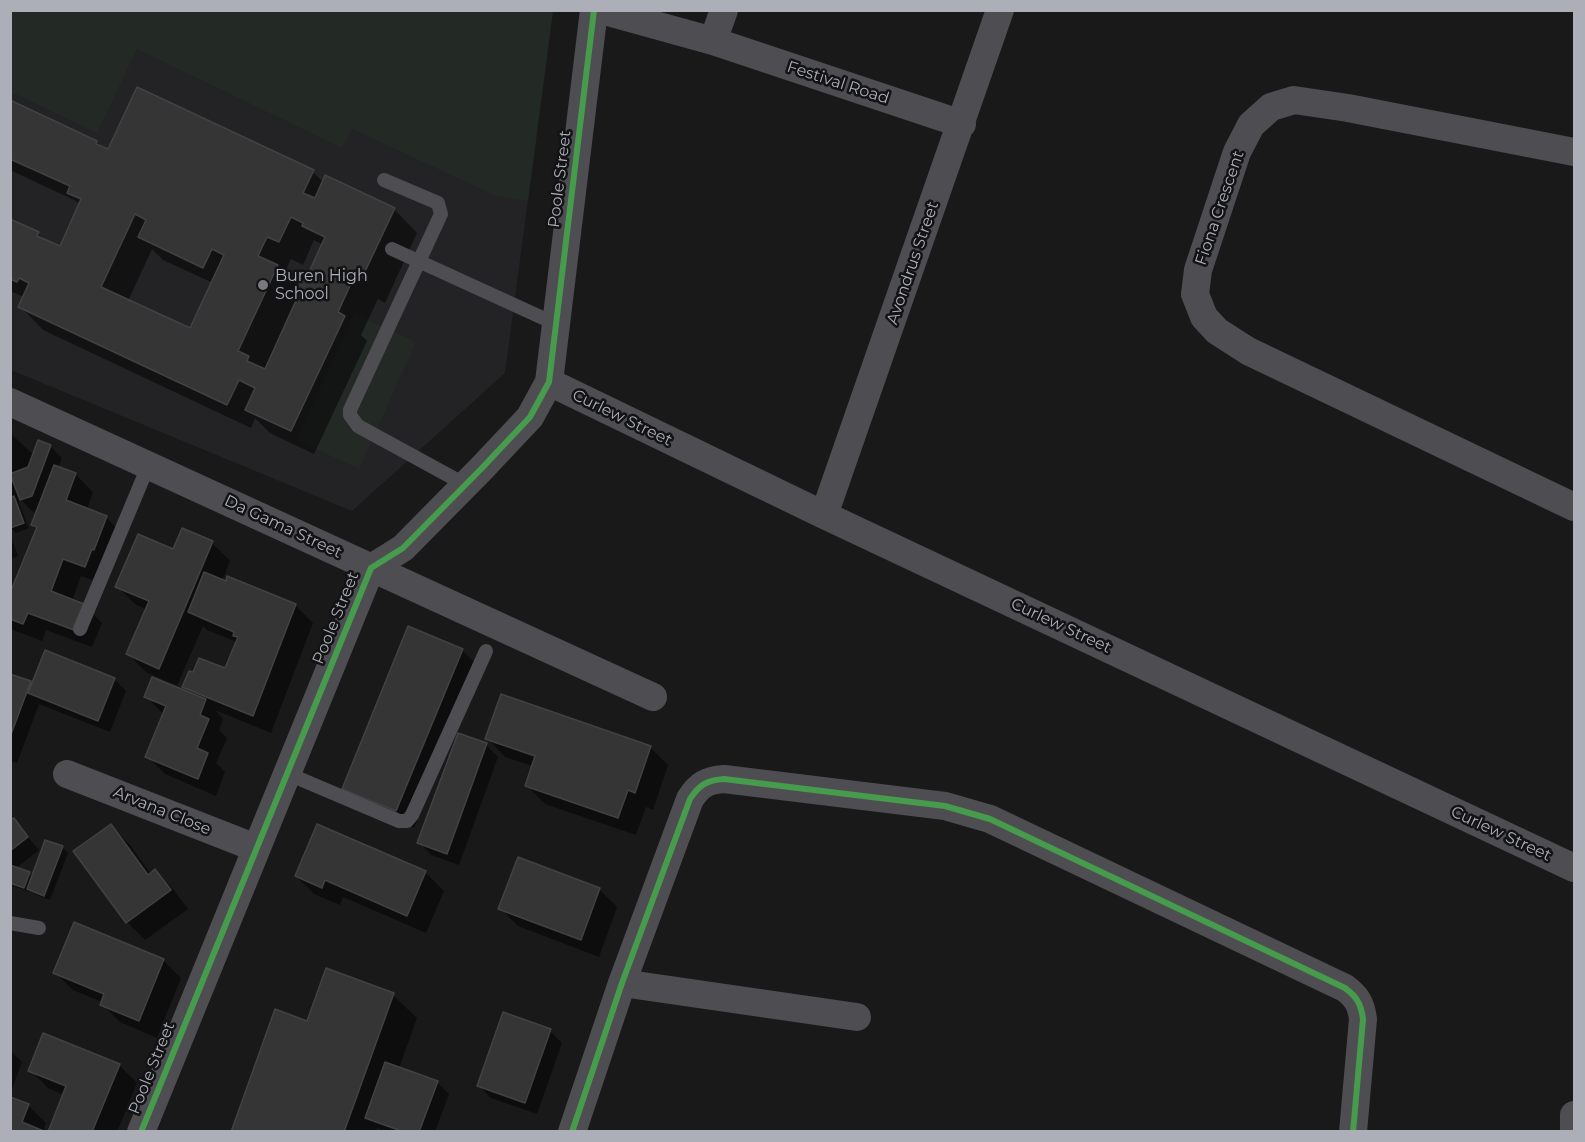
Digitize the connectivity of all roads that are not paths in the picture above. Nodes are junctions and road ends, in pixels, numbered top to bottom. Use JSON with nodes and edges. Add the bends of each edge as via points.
{"nodes":[{"id":1,"x":594,"y":10,"type":"edge"},
{"id":2,"x":601,"y":10,"type":"edge"},
{"id":3,"x":724,"y":10,"type":"edge"},
{"id":4,"x":1000,"y":10,"type":"edge"},
{"id":5,"x":713,"y":41,"type":"junction"},
{"id":6,"x":962,"y":124,"type":"junction"},
{"id":7,"x":1575,"y":152,"type":"edge"},
{"id":8,"x":384,"y":180,"type":"dead end"},
{"id":9,"x":392,"y":249,"type":"dead end"},
{"id":10,"x":419,"y":261,"type":"junction"},
{"id":11,"x":556,"y":324,"type":"junction"},
{"id":12,"x":549,"y":382,"type":"junction"},
{"id":13,"x":10,"y":402,"type":"edge"},
{"id":14,"x":149,"y":464,"type":"junction"},
{"id":15,"x":466,"y":485,"type":"junction"},
{"id":16,"x":1575,"y":507,"type":"edge"},
{"id":17,"x":824,"y":515,"type":"junction"},
{"id":18,"x":371,"y":568,"type":"junction"},
{"id":19,"x":80,"y":629,"type":"dead end"},
{"id":20,"x":486,"y":651,"type":"dead end"},
{"id":21,"x":653,"y":697,"type":"dead end"},
{"id":22,"x":286,"y":773,"type":"junction"},
{"id":23,"x":67,"y":774,"type":"dead end"},
{"id":24,"x":256,"y":848,"type":"junction"},
{"id":25,"x":1575,"y":868,"type":"edge"},
{"id":26,"x":10,"y":923,"type":"edge"},
{"id":27,"x":39,"y":928,"type":"dead end"},
{"id":28,"x":622,"y":982,"type":"junction"},
{"id":29,"x":857,"y":1017,"type":"dead end"},
{"id":30,"x":1575,"y":1115,"type":"edge"},
{"id":31,"x":141,"y":1131,"type":"edge"},
{"id":32,"x":572,"y":1131,"type":"edge"},
{"id":33,"x":1353,"y":1131,"type":"edge"},
{"id":34,"x":1574,"y":1131,"type":"edge"}],
"edges":[{"from":1,"to":11,"type":"street","name":"Poole Street"},
{"from":2,"to":5,"type":"street","name":"Festival Road"},
{"from":3,"to":5,"type":"street"},
{"from":4,"to":6,"type":"street","name":"Avondrus Street"},
{"from":5,"to":6,"type":"street","name":"Festival Road"},
{"from":6,"to":17,"type":"street","name":"Avondrus Street"},
{"from":7,"to":16,"type":"street","name":"Fiona Crescent","via":[[1294,100],[1271,107],[1251,125],[1237,152],[1198,270],[1195,294],[1204,317],[1217,331],[1248,351]]},
{"from":8,"to":10,"type":"lane","via":[[440,207],[441,214]]},
{"from":9,"to":10,"type":"lane"},
{"from":10,"to":11,"type":"lane"},
{"from":10,"to":15,"type":"lane","via":[[350,415],[358,426]]},
{"from":11,"to":12,"type":"street","name":"Poole Street"},
{"from":12,"to":15,"type":"street","name":"Poole Street","via":[[530,417]]},
{"from":12,"to":17,"type":"street","name":"Curlew Street"},
{"from":13,"to":14,"type":"street","name":"Da Gama Street"},
{"from":14,"to":18,"type":"street","name":"Da Gama Street"},
{"from":14,"to":19,"type":"lane"},
{"from":15,"to":18,"type":"street","name":"Poole Street","via":[[402,548]]},
{"from":17,"to":25,"type":"street","name":"Curlew Street"},
{"from":18,"to":21,"type":"street","name":"Da Gama Street"},
{"from":18,"to":22,"type":"street","name":"Poole Street"},
{"from":20,"to":22,"type":"lane","via":[[407,821]]},
{"from":22,"to":24,"type":"street","name":"Poole Street"},
{"from":23,"to":24,"type":"street","name":"Arvana Close"},
{"from":24,"to":31,"type":"street","name":"Poole Street"},
{"from":26,"to":27,"type":"lane"},
{"from":28,"to":29,"type":"street"},
{"from":28,"to":32,"type":"street"},
{"from":28,"to":33,"type":"street","via":[[690,799],[698,787],[710,780],[945,806],[990,819],[1355,995],[1363,1019]]},
{"from":30,"to":34,"type":"street"}]}
